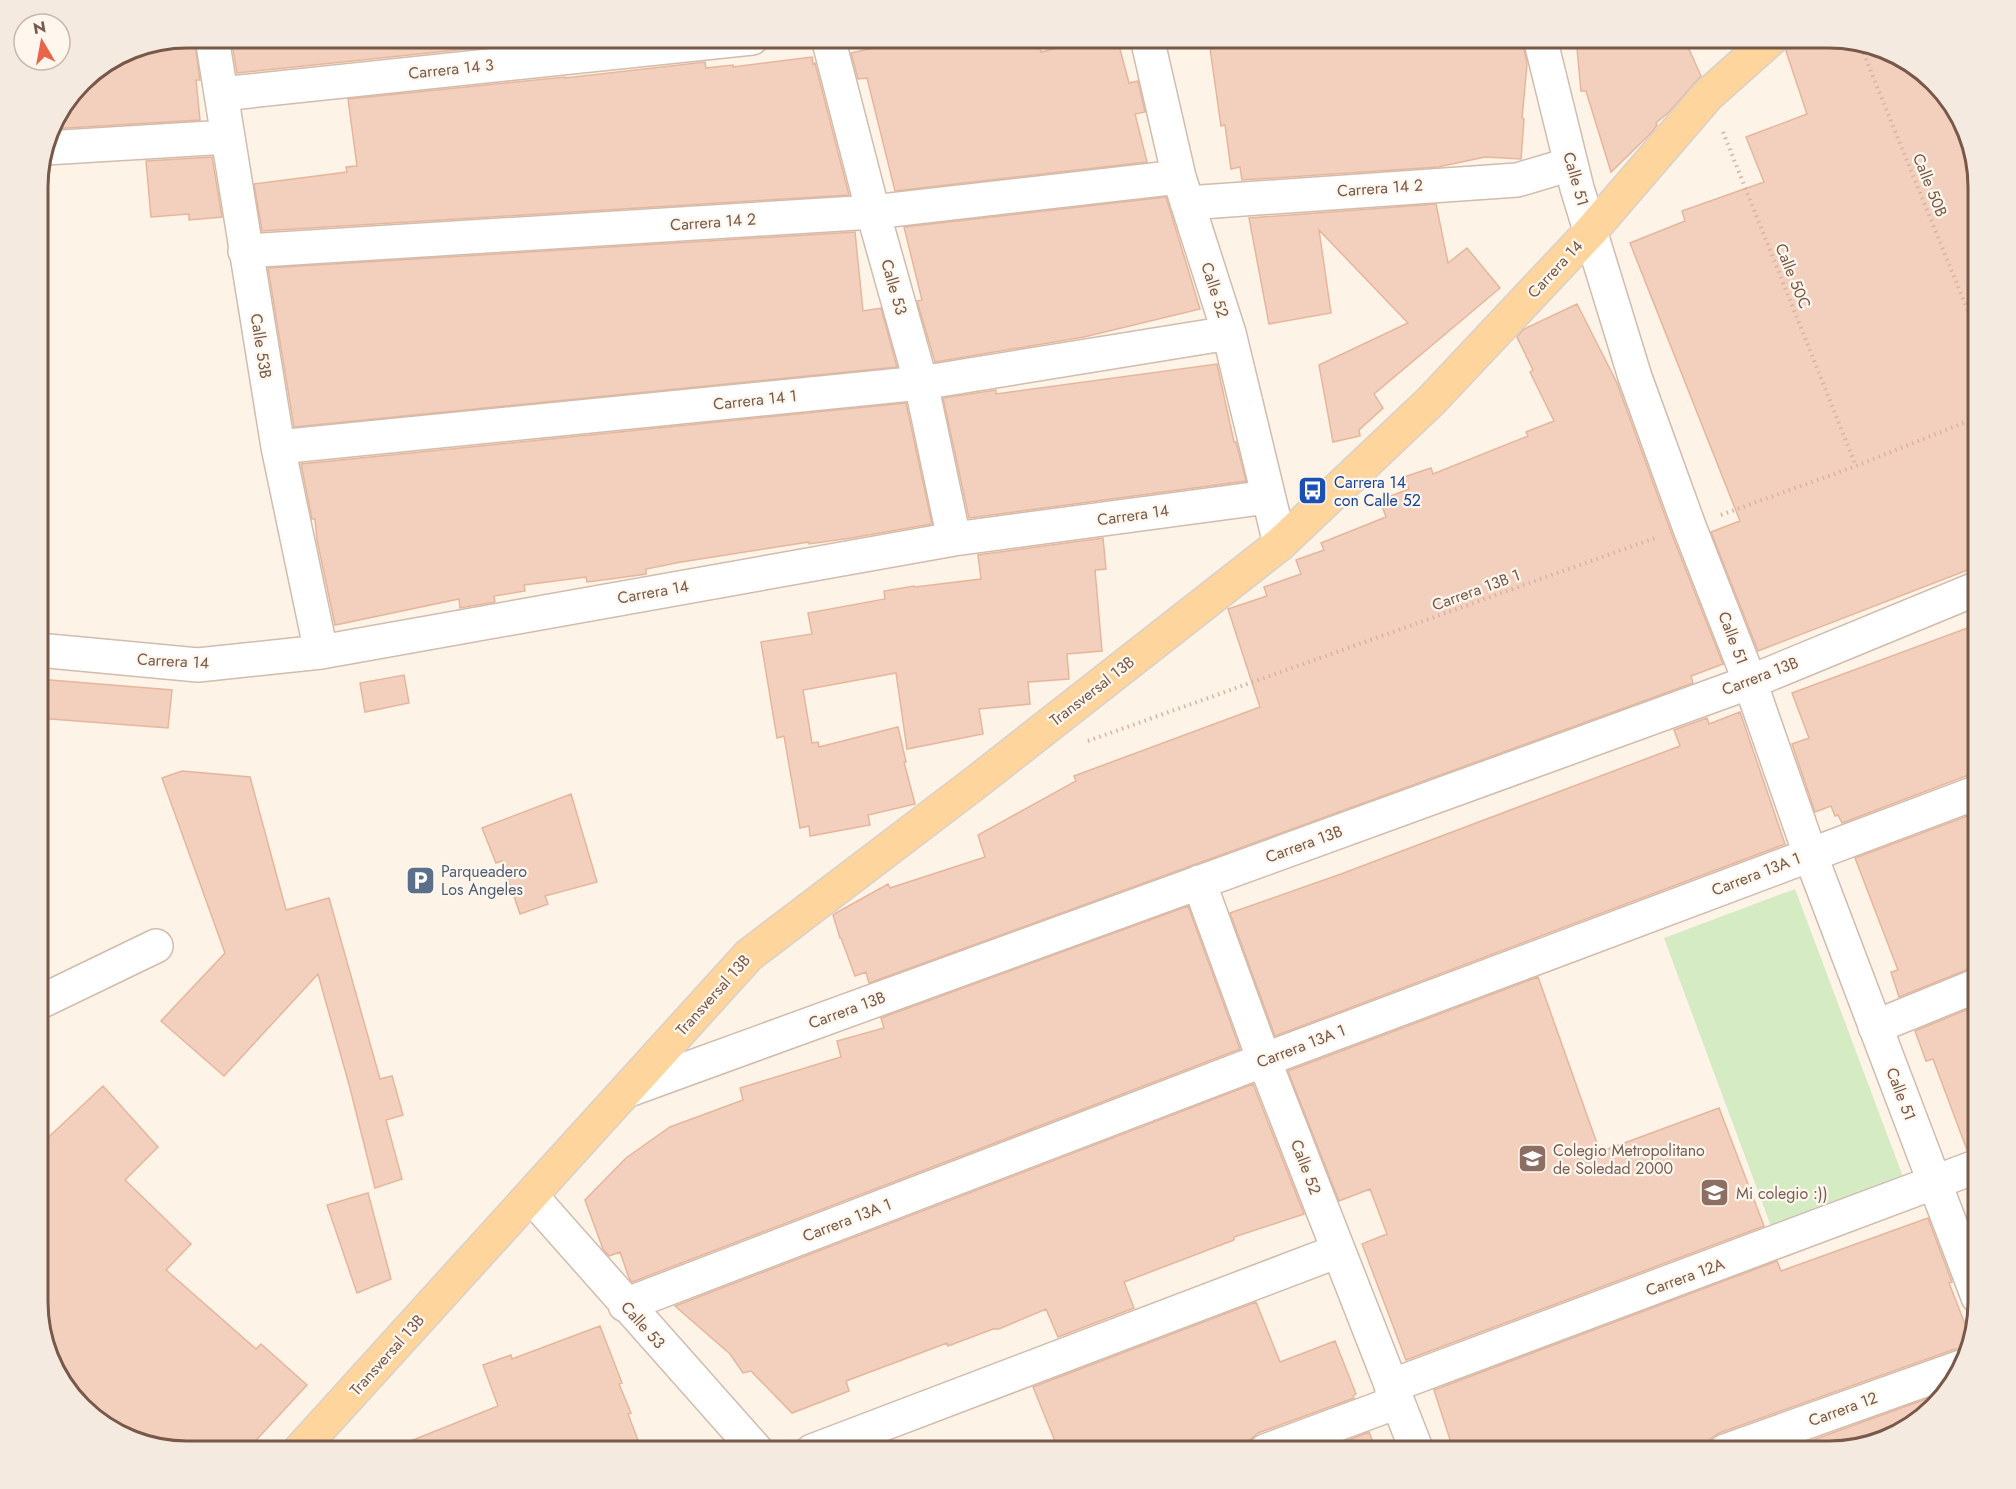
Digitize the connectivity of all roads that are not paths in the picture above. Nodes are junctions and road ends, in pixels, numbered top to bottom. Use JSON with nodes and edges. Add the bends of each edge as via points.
{"nodes":[{"id":1,"x":214,"y":48,"type":"edge"},
{"id":2,"x":657,"y":48,"type":"edge"},
{"id":3,"x":831,"y":48,"type":"edge"},
{"id":4,"x":1149,"y":48,"type":"edge"},
{"id":5,"x":1542,"y":48,"type":"edge"},
{"id":6,"x":1761,"y":48,"type":"edge"},
{"id":7,"x":221,"y":94,"type":"junction"},
{"id":8,"x":227,"y":137,"type":"junction"},
{"id":9,"x":54,"y":148,"type":"edge"},
{"id":10,"x":1571,"y":164,"type":"junction"},
{"id":11,"x":1183,"y":190,"type":"junction"},
{"id":12,"x":873,"y":212,"type":"junction"},
{"id":13,"x":1591,"y":231,"type":"junction"},
{"id":14,"x":245,"y":251,"type":"junction"},
{"id":15,"x":1229,"y":333,"type":"junction"},
{"id":16,"x":921,"y":383,"type":"junction"},
{"id":17,"x":278,"y":447,"type":"junction"},
{"id":18,"x":1268,"y":497,"type":"junction"},
{"id":19,"x":954,"y":538,"type":"junction"},
{"id":20,"x":1280,"y":544,"type":"junction"},
{"id":21,"x":1968,"y":592,"type":"edge"},
{"id":22,"x":48,"y":651,"type":"edge"},
{"id":23,"x":321,"y":652,"type":"junction"},
{"id":24,"x":1750,"y":681,"type":"junction"},
{"id":25,"x":1968,"y":796,"type":"edge"},
{"id":26,"x":1810,"y":854,"type":"junction"},
{"id":27,"x":1199,"y":882,"type":"junction"},
{"id":28,"x":156,"y":946,"type":"dead end"},
{"id":29,"x":1968,"y":989,"type":"edge"},
{"id":30,"x":48,"y":998,"type":"edge"},
{"id":31,"x":1875,"y":1027,"type":"junction"},
{"id":32,"x":1264,"y":1060,"type":"junction"},
{"id":33,"x":626,"y":1091,"type":"junction"},
{"id":34,"x":1968,"y":1170,"type":"edge"},
{"id":35,"x":1935,"y":1183,"type":"junction"},
{"id":36,"x":531,"y":1196,"type":"junction"},
{"id":37,"x":1338,"y":1251,"type":"junction"},
{"id":38,"x":1968,"y":1270,"type":"edge"},
{"id":39,"x":626,"y":1305,"type":"junction"},
{"id":40,"x":1949,"y":1371,"type":"edge"},
{"id":41,"x":1394,"y":1394,"type":"junction"},
{"id":42,"x":309,"y":1441,"type":"edge"},
{"id":43,"x":739,"y":1441,"type":"edge"},
{"id":44,"x":841,"y":1441,"type":"edge"},
{"id":45,"x":1289,"y":1441,"type":"edge"},
{"id":46,"x":1413,"y":1441,"type":"edge"},
{"id":47,"x":1756,"y":1441,"type":"edge"}],
"edges":[{"from":1,"to":7,"type":"street","name":"Calle 53B"},
{"from":2,"to":7,"type":"street","name":"Carrera 14 3"},
{"from":3,"to":12,"type":"street","name":"Calle 53"},
{"from":4,"to":11,"type":"street","name":"Calle 52"},
{"from":5,"to":10,"type":"street","name":"Calle 51"},
{"from":6,"to":13,"type":"main road","name":"Carrera 14","via":[[1708,96]]},
{"from":7,"to":8,"type":"street","name":"Calle 53B"},
{"from":8,"to":9,"type":"street"},
{"from":8,"to":14,"type":"street","name":"Calle 53B"},
{"from":10,"to":11,"type":"street","name":"Carrera 14 2","via":[[1516,180]]},
{"from":10,"to":13,"type":"street","name":"Calle 51"},
{"from":11,"to":12,"type":"street","name":"Carrera 14 2"},
{"from":11,"to":15,"type":"street","name":"Calle 52"},
{"from":12,"to":14,"type":"street","name":"Carrera 14 2"},
{"from":12,"to":16,"type":"street","name":"Calle 53"},
{"from":13,"to":20,"type":"main road","name":"Carrera 14","via":[[1431,401]]},
{"from":13,"to":24,"type":"street","name":"Calle 51","via":[[1635,376]]},
{"from":14,"to":17,"type":"street","name":"Calle 53B"},
{"from":15,"to":16,"type":"street","name":"Carrera 14 1"},
{"from":15,"to":18,"type":"street","name":"Calle 52"},
{"from":16,"to":17,"type":"street","name":"Carrera 14 1"},
{"from":16,"to":19,"type":"street","name":"Calle 53"},
{"from":17,"to":23,"type":"street","name":"Calle 53B"},
{"from":18,"to":19,"type":"street","name":"Carrera 14"},
{"from":18,"to":20,"type":"street","name":"Calle 52"},
{"from":19,"to":23,"type":"street","name":"Carrera 14"},
{"from":20,"to":33,"type":"main road","name":"Transversal 13B","via":[[749,955]]},
{"from":21,"to":24,"type":"street","name":"Carrera 13B"},
{"from":22,"to":23,"type":"street","name":"Carrera 14","via":[[198,665]]},
{"from":24,"to":26,"type":"street","name":"Calle 51"},
{"from":24,"to":27,"type":"street","name":"Carrera 13B"},
{"from":25,"to":26,"type":"street","name":"Carrera 13A 1"},
{"from":26,"to":31,"type":"street","name":"Calle 51"},
{"from":26,"to":32,"type":"street","name":"Carrera 13A 1"},
{"from":27,"to":32,"type":"street","name":"Calle 52"},
{"from":27,"to":33,"type":"street","name":"Carrera 13B"},
{"from":28,"to":30,"type":"street"},
{"from":29,"to":31,"type":"street"},
{"from":31,"to":35,"type":"street","name":"Calle 51"},
{"from":32,"to":37,"type":"street","name":"Calle 52"},
{"from":32,"to":39,"type":"street","name":"Carrera 13A 1"},
{"from":33,"to":36,"type":"main road","name":"Transversal 13B"},
{"from":34,"to":35,"type":"street","name":"Carrera 12A"},
{"from":35,"to":38,"type":"street","name":"Calle 51"},
{"from":35,"to":41,"type":"street","name":"Carrera 12A"},
{"from":36,"to":39,"type":"street","name":"Calle 53"},
{"from":36,"to":42,"type":"main road","name":"Transversal 13B"},
{"from":37,"to":41,"type":"street","name":"Calle 52"},
{"from":37,"to":44,"type":"street"},
{"from":39,"to":43,"type":"street","name":"Calle 53"},
{"from":40,"to":47,"type":"street","name":"Carrera 12"},
{"from":41,"to":45,"type":"street","name":"Carrera 12A"},
{"from":41,"to":46,"type":"street","name":"Calle 52"}]}
